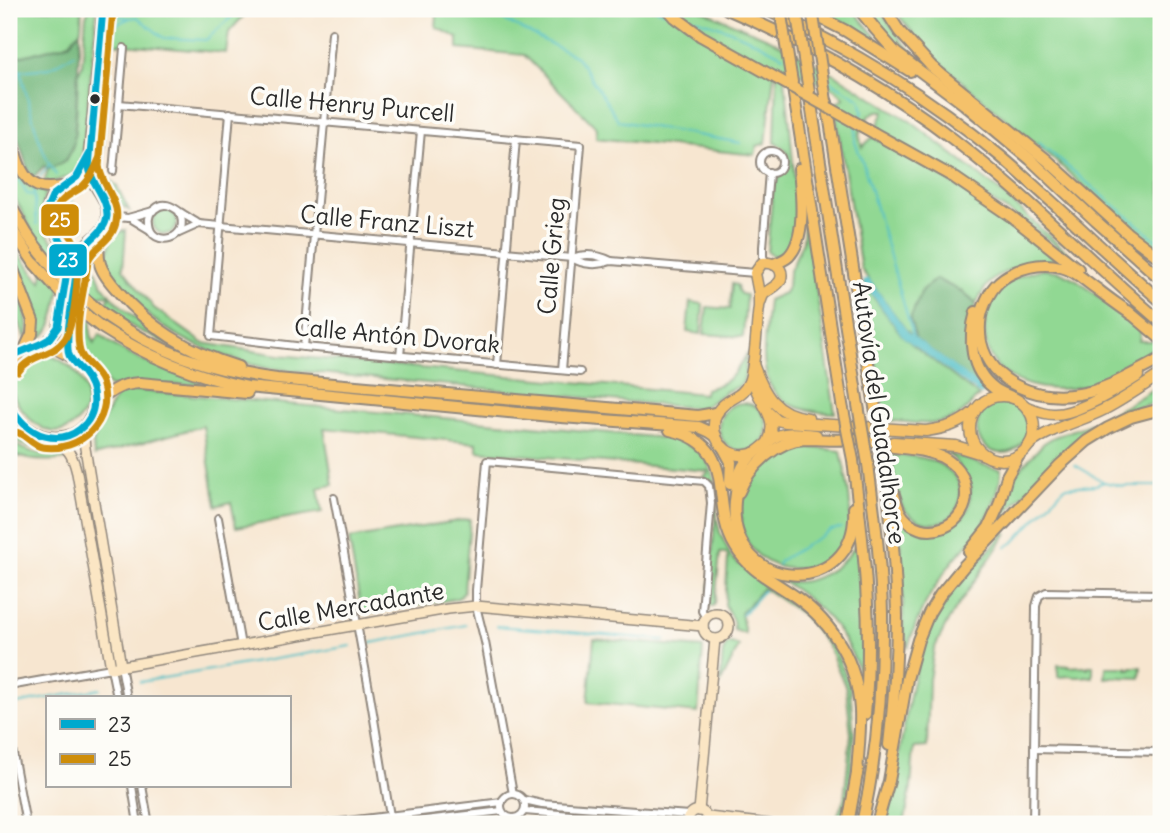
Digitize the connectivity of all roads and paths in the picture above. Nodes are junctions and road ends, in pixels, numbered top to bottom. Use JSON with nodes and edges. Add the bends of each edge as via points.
{"nodes":[{"id":1,"x":103,"y":9,"type":"edge"},
{"id":2,"x":668,"y":9,"type":"edge"},
{"id":3,"x":727,"y":9,"type":"edge"},
{"id":4,"x":765,"y":9,"type":"edge"},
{"id":5,"x":780,"y":9,"type":"edge"},
{"id":6,"x":796,"y":9,"type":"edge"},
{"id":7,"x":803,"y":9,"type":"edge"},
{"id":8,"x":812,"y":9,"type":"edge"},
{"id":9,"x":859,"y":9,"type":"edge"},
{"id":10,"x":885,"y":9,"type":"edge"},
{"id":11,"x":332,"y":33,"type":"dead end"},
{"id":12,"x":124,"y":48,"type":"dead end"},
{"id":13,"x":119,"y":104,"type":"junction"},
{"id":14,"x":230,"y":113,"type":"junction"},
{"id":15,"x":798,"y":121,"type":"junction"},
{"id":16,"x":324,"y":123,"type":"junction"},
{"id":17,"x":987,"y":124,"type":"junction"},
{"id":18,"x":9,"y":131,"type":"edge"},
{"id":19,"x":421,"y":131,"type":"junction"},
{"id":20,"x":516,"y":139,"type":"junction"},
{"id":21,"x":581,"y":145,"type":"joint"},
{"id":22,"x":89,"y":155,"type":"junction"},
{"id":23,"x":113,"y":171,"type":"dead end"},
{"id":24,"x":769,"y":172,"type":"dead end"},
{"id":25,"x":65,"y":186,"type":"junction"},
{"id":26,"x":97,"y":190,"type":"junction"},
{"id":27,"x":9,"y":203,"type":"edge"},
{"id":28,"x":153,"y":211,"type":"junction"},
{"id":29,"x":179,"y":212,"type":"junction"},
{"id":30,"x":107,"y":216,"type":"junction"},
{"id":31,"x":128,"y":218,"type":"junction"},
{"id":32,"x":199,"y":224,"type":"junction"},
{"id":33,"x":9,"y":225,"type":"edge"},
{"id":34,"x":220,"y":227,"type":"junction"},
{"id":35,"x":150,"y":230,"type":"junction"},
{"id":36,"x":101,"y":231,"type":"junction"},
{"id":37,"x":178,"y":233,"type":"junction"},
{"id":38,"x":314,"y":235,"type":"junction"},
{"id":39,"x":59,"y":237,"type":"junction"},
{"id":40,"x":89,"y":241,"type":"junction"},
{"id":41,"x":410,"y":243,"type":"junction"},
{"id":42,"x":506,"y":252,"type":"junction"},
{"id":43,"x":572,"y":258,"type":"junction"},
{"id":44,"x":1161,"y":258,"type":"edge"},
{"id":45,"x":9,"y":259,"type":"edge"},
{"id":46,"x":770,"y":263,"type":"junction"},
{"id":47,"x":67,"y":274,"type":"dead end"},
{"id":48,"x":756,"y":278,"type":"junction"},
{"id":49,"x":1161,"y":279,"type":"edge"},
{"id":50,"x":75,"y":282,"type":"dead end"},
{"id":51,"x":995,"y":284,"type":"junction"},
{"id":52,"x":771,"y":288,"type":"junction"},
{"id":53,"x":1161,"y":301,"type":"edge"},
{"id":54,"x":759,"y":307,"type":"junction"},
{"id":55,"x":9,"y":309,"type":"edge"},
{"id":56,"x":1131,"y":314,"type":"junction"},
{"id":57,"x":1158,"y":320,"type":"edge"},
{"id":58,"x":9,"y":337,"type":"edge"},
{"id":59,"x":1161,"y":339,"type":"edge"},
{"id":60,"x":38,"y":347,"type":"junction"},
{"id":61,"x":304,"y":347,"type":"junction"},
{"id":62,"x":17,"y":354,"type":"edge"},
{"id":63,"x":400,"y":356,"type":"junction"},
{"id":64,"x":70,"y":357,"type":"junction"},
{"id":65,"x":1161,"y":359,"type":"edge"},
{"id":66,"x":753,"y":364,"type":"junction"},
{"id":67,"x":497,"y":365,"type":"junction"},
{"id":68,"x":9,"y":366,"type":"edge"},
{"id":69,"x":562,"y":370,"type":"junction"},
{"id":70,"x":580,"y":372,"type":"dead end"},
{"id":71,"x":1161,"y":374,"type":"edge"},
{"id":72,"x":277,"y":379,"type":"junction"},
{"id":73,"x":295,"y":392,"type":"junction"},
{"id":74,"x":736,"y":398,"type":"junction"},
{"id":75,"x":1014,"y":398,"type":"junction"},
{"id":76,"x":762,"y":404,"type":"junction"},
{"id":77,"x":9,"y":405,"type":"edge"},
{"id":78,"x":1026,"y":407,"type":"junction"},
{"id":79,"x":94,"y":408,"type":"junction"},
{"id":80,"x":1161,"y":409,"type":"edge"},
{"id":81,"x":975,"y":411,"type":"junction"},
{"id":82,"x":718,"y":412,"type":"junction"},
{"id":83,"x":769,"y":413,"type":"junction"},
{"id":84,"x":9,"y":420,"type":"edge"},
{"id":85,"x":619,"y":422,"type":"junction"},
{"id":86,"x":24,"y":423,"type":"junction"},
{"id":87,"x":83,"y":427,"type":"junction"},
{"id":88,"x":871,"y":427,"type":"junction"},
{"id":89,"x":716,"y":436,"type":"junction"},
{"id":90,"x":851,"y":436,"type":"junction"},
{"id":91,"x":49,"y":437,"type":"junction"},
{"id":92,"x":873,"y":441,"type":"junction"},
{"id":93,"x":767,"y":442,"type":"junction"},
{"id":94,"x":1030,"y":444,"type":"junction"},
{"id":95,"x":723,"y":447,"type":"junction"},
{"id":96,"x":754,"y":453,"type":"junction"},
{"id":97,"x":1019,"y":455,"type":"junction"},
{"id":98,"x":985,"y":456,"type":"junction"},
{"id":99,"x":851,"y":460,"type":"junction"},
{"id":100,"x":886,"y":465,"type":"junction"},
{"id":101,"x":334,"y":498,"type":"dead end"},
{"id":102,"x":735,"y":508,"type":"junction"},
{"id":103,"x":218,"y":518,"type":"dead end"},
{"id":104,"x":734,"y":546,"type":"junction"},
{"id":105,"x":1161,"y":594,"type":"edge"},
{"id":106,"x":940,"y":595,"type":"junction"},
{"id":107,"x":476,"y":606,"type":"junction"},
{"id":108,"x":704,"y":622,"type":"junction"},
{"id":109,"x":358,"y":626,"type":"junction"},
{"id":110,"x":715,"y":639,"type":"junction"},
{"id":111,"x":241,"y":646,"type":"junction"},
{"id":112,"x":121,"y":666,"type":"junction"},
{"id":113,"x":111,"y":668,"type":"junction"},
{"id":114,"x":9,"y":686,"type":"edge"},
{"id":115,"x":117,"y":696,"type":"edge"},
{"id":116,"x":127,"y":696,"type":"edge"},
{"id":117,"x":9,"y":733,"type":"edge"},
{"id":118,"x":1034,"y":749,"type":"junction"},
{"id":119,"x":1161,"y":752,"type":"edge"},
{"id":120,"x":857,"y":774,"type":"junction"},
{"id":121,"x":132,"y":788,"type":"edge"},
{"id":122,"x":142,"y":788,"type":"edge"},
{"id":123,"x":513,"y":794,"type":"junction"},
{"id":124,"x":524,"y":800,"type":"junction"},
{"id":125,"x":525,"y":811,"type":"junction"},
{"id":126,"x":699,"y":811,"type":"junction"},
{"id":127,"x":507,"y":814,"type":"edge"},
{"id":128,"x":390,"y":816,"type":"junction"},
{"id":129,"x":688,"y":820,"type":"edge"},
{"id":130,"x":708,"y":821,"type":"edge"},
{"id":131,"x":849,"y":822,"type":"edge"},
{"id":132,"x":862,"y":822,"type":"edge"},
{"id":133,"x":877,"y":823,"type":"edge"},
{"id":134,"x":26,"y":824,"type":"edge"},
{"id":135,"x":138,"y":824,"type":"edge"},
{"id":136,"x":149,"y":824,"type":"edge"},
{"id":137,"x":323,"y":824,"type":"edge"},
{"id":138,"x":391,"y":824,"type":"edge"},
{"id":139,"x":505,"y":824,"type":"edge"},
{"id":140,"x":674,"y":824,"type":"edge"},
{"id":141,"x":769,"y":824,"type":"edge"},
{"id":142,"x":1033,"y":824,"type":"edge"}],
"edges":[{"from":1,"to":22,"type":"main road"},
{"from":2,"to":56,"type":"highway","bridge":true,"via":[[701,36],[956,178],[1012,217]]},
{"from":3,"to":57,"type":"highway","via":[[833,60],[952,138]]},
{"from":4,"to":53,"type":"highway","via":[[884,72],[939,109],[1008,164]]},
{"from":5,"to":15,"type":"highway","bridge":true},
{"from":6,"to":132,"type":"highway","name":"Autovía del Guadalhorce","bridge":true,"via":[[868,464],[880,583],[876,741]]},
{"from":7,"to":17,"type":"highway","via":[[895,61]]},
{"from":8,"to":100,"type":"highway","name":"Autovía del Guadalhorce","bridge":true},
{"from":9,"to":17,"type":"highway","via":[[896,52]]},
{"from":10,"to":44,"type":"highway","via":[[932,66]]},
{"from":11,"to":16,"type":"street"},
{"from":12,"to":13,"type":"street"},
{"from":13,"to":14,"type":"street","name":"Calle Henry Purcell"},
{"from":13,"to":23,"type":"street"},
{"from":14,"to":16,"type":"street","name":"Calle Henry Purcell"},
{"from":14,"to":34,"type":"street"},
{"from":15,"to":46,"type":"highway","via":[[799,231],[788,257]]},
{"from":15,"to":90,"type":"highway","bridge":true,"via":[[842,404]]},
{"from":16,"to":19,"type":"street","name":"Calle Henry Purcell"},
{"from":16,"to":38,"type":"street"},
{"from":17,"to":49,"type":"highway"},
{"from":18,"to":25,"type":"highway","via":[[29,181],[40,187]]},
{"from":19,"to":20,"type":"street","name":"Calle Henry Purcell"},
{"from":19,"to":41,"type":"street"},
{"from":20,"to":21,"type":"street","name":"Calle Henry Purcell"},
{"from":20,"to":42,"type":"street"},
{"from":21,"to":43,"type":"street","name":"Calle Grieg"},
{"from":22,"to":25,"type":"main road","via":[[79,174]]},
{"from":22,"to":26,"type":"main road"},
{"from":24,"to":46,"type":"street","via":[[763,257]]},
{"from":25,"to":26,"type":"main road","via":[[78,183]]},
{"from":25,"to":39,"type":"main road","via":[[48,207],[49,224]]},
{"from":26,"to":30,"type":"main road","via":[[106,203]]},
{"from":27,"to":72,"type":"highway","bridge":true,"via":[[62,279],[138,337],[180,357]]},
{"from":28,"to":29,"type":"street","name":"Calle Franz Liszt","via":[[170,205]]},
{"from":28,"to":31,"type":"street","name":"Calle Franz Liszt"},
{"from":28,"to":35,"type":"street"},
{"from":29,"to":32,"type":"street","name":"Calle Franz Liszt"},
{"from":29,"to":37,"type":"street","via":[[182,223]]},
{"from":30,"to":31,"type":"street","name":"Calle Franz Liszt"},
{"from":30,"to":36,"type":"main road"},
{"from":31,"to":35,"type":"street","name":"Calle Franz Liszt"},
{"from":32,"to":34,"type":"street","name":"Calle Franz Liszt"},
{"from":32,"to":37,"type":"street","name":"Calle Franz Liszt"},
{"from":33,"to":73,"type":"highway","bridge":true,"via":[[69,302],[145,354],[201,376]]},
{"from":34,"to":38,"type":"street","name":"Calle Franz Liszt"},
{"from":34,"to":61,"type":"street","name":"Calle Antón Dvorak","via":[[211,336]]},
{"from":35,"to":37,"type":"street","name":"Calle Franz Liszt","via":[[164,239]]},
{"from":36,"to":40,"type":"main road"},
{"from":36,"to":72,"type":"highway","via":[[98,252],[105,275],[153,325],[208,356]]},
{"from":38,"to":41,"type":"street","name":"Calle Franz Liszt"},
{"from":38,"to":61,"type":"street"},
{"from":39,"to":40,"type":"main road","via":[[69,242]]},
{"from":39,"to":47,"type":"main road","via":[[67,255]]},
{"from":40,"to":50,"type":"main road","via":[[78,259]]},
{"from":41,"to":42,"type":"street","name":"Calle Franz Liszt"},
{"from":41,"to":63,"type":"street"},
{"from":42,"to":43,"type":"street","name":"Calle Franz Liszt"},
{"from":42,"to":67,"type":"street"},
{"from":43,"to":48,"type":"street","name":"Calle Franz Liszt","via":[[603,257]]},
{"from":43,"to":69,"type":"street","name":"Calle Grieg"},
{"from":45,"to":62,"type":"highway","via":[[33,321],[33,334]]},
{"from":46,"to":48,"type":"main road","via":[[759,266]]},
{"from":46,"to":52,"type":"main road","via":[[778,266],[781,275]]},
{"from":48,"to":52,"type":"main road","via":[[763,288]]},
{"from":48,"to":54,"type":"main road"},
{"from":51,"to":56,"type":"highway","via":[[1027,267],[1063,267]]},
{"from":51,"to":65,"type":"highway","via":[[981,312],[979,331],[992,367],[1016,387],[1059,396],[1079,394],[1108,386]]},
{"from":51,"to":75,"type":"highway","via":[[976,310],[971,347],[983,376]]},
{"from":52,"to":54,"type":"main road"},
{"from":54,"to":66,"type":"main road"},
{"from":55,"to":58,"type":"street"},
{"from":56,"to":59,"type":"highway"},
{"from":60,"to":62,"type":"main road"},
{"from":60,"to":64,"type":"main road","via":[[53,347]]},
{"from":60,"to":64,"type":"main road","via":[[57,331],[66,310]]},
{"from":61,"to":63,"type":"street","name":"Calle Antón Dvorak"},
{"from":62,"to":68,"type":"main road"},
{"from":63,"to":67,"type":"street","name":"Calle Antón Dvorak"},
{"from":64,"to":79,"type":"main road","via":[[93,388]]},
{"from":65,"to":78,"type":"main road","via":[[1127,383],[1069,412],[1054,414]]},
{"from":66,"to":74,"type":"main road","via":[[750,380]]},
{"from":66,"to":76,"type":"main road","via":[[754,387]]},
{"from":66,"to":88,"type":"main road","via":[[764,392],[785,411]]},
{"from":67,"to":69,"type":"street","name":"Calle Antón Dvorak"},
{"from":69,"to":70,"type":"street","name":"Calle Antón Dvorak"},
{"from":71,"to":94,"type":"main road","via":[[1105,409]]},
{"from":72,"to":82,"type":"highway","via":[[698,416]]},
{"from":73,"to":79,"type":"highway","via":[[280,396],[129,383],[110,391]]},
{"from":73,"to":85,"type":"highway"},
{"from":74,"to":76,"type":"main road"},
{"from":74,"to":82,"type":"main road"},
{"from":75,"to":78,"type":"main road"},
{"from":75,"to":81,"type":"main road","via":[[994,397]]},
{"from":76,"to":83,"type":"main road"},
{"from":77,"to":86,"type":"main road"},
{"from":78,"to":94,"type":"main road","via":[[1034,423]]},
{"from":79,"to":87,"type":"main road"},
{"from":80,"to":106,"type":"highway","via":[[1119,422],[1087,441]]},
{"from":81,"to":88,"type":"main road","via":[[949,427],[926,431]]},
{"from":81,"to":98,"type":"main road","via":[[970,432]]},
{"from":82,"to":89,"type":"main road"},
{"from":83,"to":88,"type":"main road","via":[[786,422]]},
{"from":83,"to":93,"type":"main road","via":[[772,428]]},
{"from":84,"to":86,"type":"street"},
{"from":85,"to":89,"type":"highway","via":[[699,427]]},
{"from":85,"to":104,"type":"highway","via":[[683,433],[709,452],[721,482],[727,532]]},
{"from":86,"to":91,"type":"main road","via":[[34,433]]},
{"from":87,"to":91,"type":"main road","via":[[63,437]]},
{"from":87,"to":112,"type":"street"},
{"from":89,"to":95,"type":"main road"},
{"from":90,"to":92,"type":"main road"},
{"from":90,"to":93,"type":"main road","via":[[786,433]]},
{"from":90,"to":99,"type":"highway","bridge":true},
{"from":90,"to":102,"type":"highway","via":[[837,441],[804,439],[778,447],[746,478]]},
{"from":91,"to":113,"type":"street","via":[[73,456]]},
{"from":92,"to":98,"type":"main road","via":[[956,446]]},
{"from":92,"to":100,"type":"highway","via":[[927,451],[954,465],[964,479],[967,495],[957,520],[929,530],[915,526],[901,514]]},
{"from":93,"to":96,"type":"main road"},
{"from":94,"to":97,"type":"main road"},
{"from":95,"to":96,"type":"main road","via":[[737,455]]},
{"from":95,"to":104,"type":"highway","via":[[731,462],[729,523]]},
{"from":96,"to":102,"type":"highway","via":[[738,475]]},
{"from":97,"to":98,"type":"main road","via":[[1002,461]]},
{"from":97,"to":106,"type":"highway","via":[[1006,476],[989,527],[951,573]]},
{"from":99,"to":102,"type":"highway","via":[[852,533],[846,548],[822,569],[789,576],[758,563],[739,536]]},
{"from":99,"to":120,"type":"highway","via":[[869,616],[864,731]]},
{"from":100,"to":133,"type":"highway","name":"Autovía del Guadalhorce","via":[[897,618],[889,743]]},
{"from":101,"to":109,"type":"street"},
{"from":103,"to":111,"type":"street"},
{"from":104,"to":120,"type":"highway","via":[[757,572],[811,609],[841,644],[857,684]]},
{"from":105,"to":118,"type":"street","via":[[1046,592],[1039,596]]},
{"from":106,"to":133,"type":"highway","via":[[918,640],[907,679]]},
{"from":107,"to":108,"type":"street","name":"Calle Mercadante"},
{"from":107,"to":108,"type":"street","via":[[487,461],[704,481],[711,503]]},
{"from":107,"to":109,"type":"street","name":"Calle Mercadante"},
{"from":107,"to":123,"type":"street"},
{"from":108,"to":110,"type":"street","via":[[705,634]]},
{"from":108,"to":110,"type":"street","via":[[718,613],[727,621],[726,633]]},
{"from":109,"to":111,"type":"street","name":"Calle Mercadante"},
{"from":109,"to":128,"type":"street"},
{"from":110,"to":126,"type":"street"},
{"from":111,"to":112,"type":"street","name":"Calle Mercadante"},
{"from":112,"to":113,"type":"street","name":"Calle Mercadante"},
{"from":112,"to":116,"type":"street"},
{"from":113,"to":114,"type":"street","name":"Calle Mercadante"},
{"from":113,"to":115,"type":"street"},
{"from":117,"to":134,"type":"street"},
{"from":118,"to":119,"type":"street"},
{"from":118,"to":142,"type":"street"},
{"from":120,"to":131,"type":"highway"},
{"from":121,"to":135,"type":"street"},
{"from":122,"to":136,"type":"street"},
{"from":123,"to":124,"type":"street"},
{"from":123,"to":127,"type":"street","via":[[507,796]]},
{"from":124,"to":125,"type":"street"},
{"from":124,"to":129,"type":"street"},
{"from":125,"to":127,"type":"street"},
{"from":125,"to":140,"type":"street"},
{"from":126,"to":129,"type":"street"},
{"from":126,"to":130,"type":"street"},
{"from":127,"to":128,"type":"street"},
{"from":127,"to":138,"type":"street"},
{"from":127,"to":139,"type":"street"},
{"from":128,"to":137,"type":"street"},
{"from":130,"to":141,"type":"street"}]}
